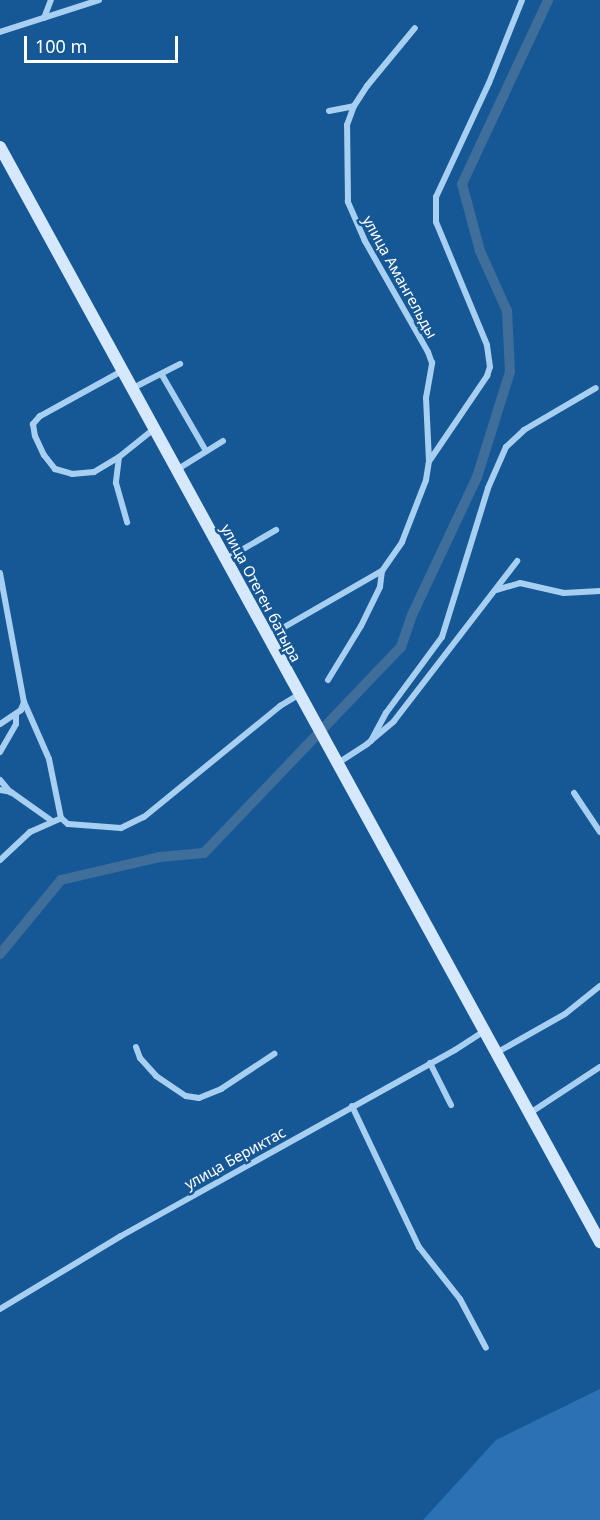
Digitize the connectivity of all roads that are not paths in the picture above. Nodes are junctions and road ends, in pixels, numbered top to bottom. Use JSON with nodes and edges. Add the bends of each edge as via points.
{"nodes":[{"id":1,"x":51,"y":0,"type":"edge"},
{"id":2,"x":99,"y":0,"type":"edge"},
{"id":3,"x":522,"y":0,"type":"edge"},
{"id":4,"x":87,"y":2,"type":"edge"},
{"id":5,"x":44,"y":18,"type":"junction"},
{"id":6,"x":415,"y":28,"type":"dead end"},
{"id":7,"x":0,"y":32,"type":"edge"},
{"id":8,"x":354,"y":106,"type":"junction"},
{"id":9,"x":329,"y":111,"type":"dead end"},
{"id":10,"x":0,"y":147,"type":"edge"},
{"id":11,"x":180,"y":364,"type":"dead end"},
{"id":12,"x":123,"y":370,"type":"junction"},
{"id":13,"x":162,"y":375,"type":"junction"},
{"id":14,"x":133,"y":388,"type":"junction"},
{"id":15,"x":596,"y":388,"type":"dead end"},
{"id":16,"x":155,"y":428,"type":"junction"},
{"id":17,"x":223,"y":441,"type":"dead end"},
{"id":18,"x":206,"y":451,"type":"junction"},
{"id":19,"x":119,"y":457,"type":"junction"},
{"id":20,"x":429,"y":461,"type":"junction"},
{"id":21,"x":178,"y":469,"type":"junction"},
{"id":22,"x":127,"y":522,"type":"dead end"},
{"id":23,"x":276,"y":530,"type":"dead end"},
{"id":24,"x":226,"y":560,"type":"junction"},
{"id":25,"x":517,"y":561,"type":"dead end"},
{"id":26,"x":382,"y":571,"type":"junction"},
{"id":27,"x":0,"y":573,"type":"edge"},
{"id":28,"x":496,"y":590,"type":"junction"},
{"id":29,"x":600,"y":591,"type":"edge"},
{"id":30,"x":2,"y":594,"type":"edge"},
{"id":31,"x":267,"y":637,"type":"junction"},
{"id":32,"x":328,"y":680,"type":"dead end"},
{"id":33,"x":298,"y":695,"type":"junction"},
{"id":34,"x":24,"y":702,"type":"junction"},
{"id":35,"x":16,"y":714,"type":"junction"},
{"id":36,"x":0,"y":724,"type":"edge"},
{"id":37,"x":371,"y":741,"type":"junction"},
{"id":38,"x":0,"y":752,"type":"edge"},
{"id":39,"x":338,"y":763,"type":"junction"},
{"id":40,"x":0,"y":780,"type":"edge"},
{"id":41,"x":0,"y":790,"type":"edge"},
{"id":42,"x":10,"y":792,"type":"junction"},
{"id":43,"x":574,"y":793,"type":"dead end"},
{"id":44,"x":62,"y":818,"type":"junction"},
{"id":45,"x":52,"y":821,"type":"junction"},
{"id":46,"x":600,"y":832,"type":"edge"},
{"id":47,"x":0,"y":860,"type":"edge"},
{"id":48,"x":600,"y":986,"type":"edge"},
{"id":49,"x":484,"y":1031,"type":"junction"},
{"id":50,"x":136,"y":1047,"type":"dead end"},
{"id":51,"x":496,"y":1053,"type":"junction"},
{"id":52,"x":274,"y":1054,"type":"dead end"},
{"id":53,"x":430,"y":1064,"type":"junction"},
{"id":54,"x":600,"y":1067,"type":"edge"},
{"id":55,"x":452,"y":1105,"type":"dead end"},
{"id":56,"x":352,"y":1106,"type":"junction"},
{"id":57,"x":530,"y":1113,"type":"junction"},
{"id":58,"x":600,"y":1242,"type":"edge"},
{"id":59,"x":0,"y":1310,"type":"edge"},
{"id":60,"x":486,"y":1348,"type":"dead end"}],
"edges":[{"from":1,"to":5,"type":"street"},
{"from":2,"to":4,"type":"street"},
{"from":3,"to":20,"type":"street","via":[[436,197],[436,222],[487,345],[490,367]]},
{"from":4,"to":5,"type":"street"},
{"from":5,"to":7,"type":"street"},
{"from":6,"to":8,"type":"street"},
{"from":8,"to":9,"type":"street"},
{"from":8,"to":20,"type":"street","name":"улица Амангельды","via":[[347,125],[351,212],[432,363],[426,398]]},
{"from":10,"to":12,"type":"main road","name":"улица Отеген батыра"},
{"from":11,"to":13,"type":"street"},
{"from":12,"to":14,"type":"main road","name":"улица Отеген батыра"},
{"from":12,"to":19,"type":"street","via":[[40,416],[33,424],[34,436],[55,469],[72,474],[94,472]]},
{"from":13,"to":14,"type":"street"},
{"from":13,"to":18,"type":"street"},
{"from":14,"to":16,"type":"main road","name":"улица Отеген батыра"},
{"from":15,"to":37,"type":"street","via":[[524,430],[506,447],[488,488],[442,637],[386,713]]},
{"from":16,"to":19,"type":"street"},
{"from":16,"to":21,"type":"main road","name":"улица Отеген батыра"},
{"from":17,"to":18,"type":"street"},
{"from":18,"to":21,"type":"street"},
{"from":19,"to":22,"type":"street","via":[[116,483]]},
{"from":20,"to":26,"type":"street","name":"улица Амангельды","via":[[411,522]]},
{"from":21,"to":24,"type":"main road","name":"улица Отеген батыра"},
{"from":23,"to":24,"type":"street"},
{"from":24,"to":31,"type":"main road","name":"улица Отеген батыра"},
{"from":25,"to":28,"type":"street"},
{"from":26,"to":31,"type":"street","name":"улица Амангельды"},
{"from":26,"to":32,"type":"street","via":[[380,587],[361,626]]},
{"from":27,"to":30,"type":"street"},
{"from":28,"to":29,"type":"street","via":[[520,583],[564,593]]},
{"from":28,"to":37,"type":"street","via":[[394,721]]},
{"from":30,"to":34,"type":"street"},
{"from":31,"to":33,"type":"main road","name":"улица Отеген батыра"},
{"from":33,"to":39,"type":"main road","name":"улица Отеген батыра"},
{"from":33,"to":44,"type":"street","via":[[132,825],[68,824]]},
{"from":34,"to":35,"type":"street"},
{"from":34,"to":44,"type":"street","via":[[49,759]]},
{"from":35,"to":36,"type":"street"},
{"from":35,"to":38,"type":"street","via":[[16,724]]},
{"from":37,"to":39,"type":"street"},
{"from":39,"to":49,"type":"main road","name":"улица Отеген батыра"},
{"from":40,"to":42,"type":"street"},
{"from":41,"to":42,"type":"street"},
{"from":42,"to":45,"type":"street"},
{"from":43,"to":46,"type":"street"},
{"from":44,"to":45,"type":"street"},
{"from":45,"to":47,"type":"street","via":[[23,838]]},
{"from":48,"to":51,"type":"street","via":[[565,1014]]},
{"from":49,"to":51,"type":"main road","name":"улица Отеген батыра"},
{"from":49,"to":53,"type":"street","name":"улица Бериктас"},
{"from":50,"to":52,"type":"street","via":[[156,1076],[186,1096],[199,1098],[221,1089]]},
{"from":51,"to":57,"type":"main road","name":"улица Отеген батыра"},
{"from":53,"to":55,"type":"street"},
{"from":53,"to":56,"type":"street","name":"улица Бериктас"},
{"from":54,"to":57,"type":"street"},
{"from":56,"to":59,"type":"street","name":"улица Бериктас","via":[[121,1236]]},
{"from":56,"to":60,"type":"street","via":[[419,1247],[460,1299]]},
{"from":57,"to":58,"type":"main road","name":"улица Отеген батыра"}]}
